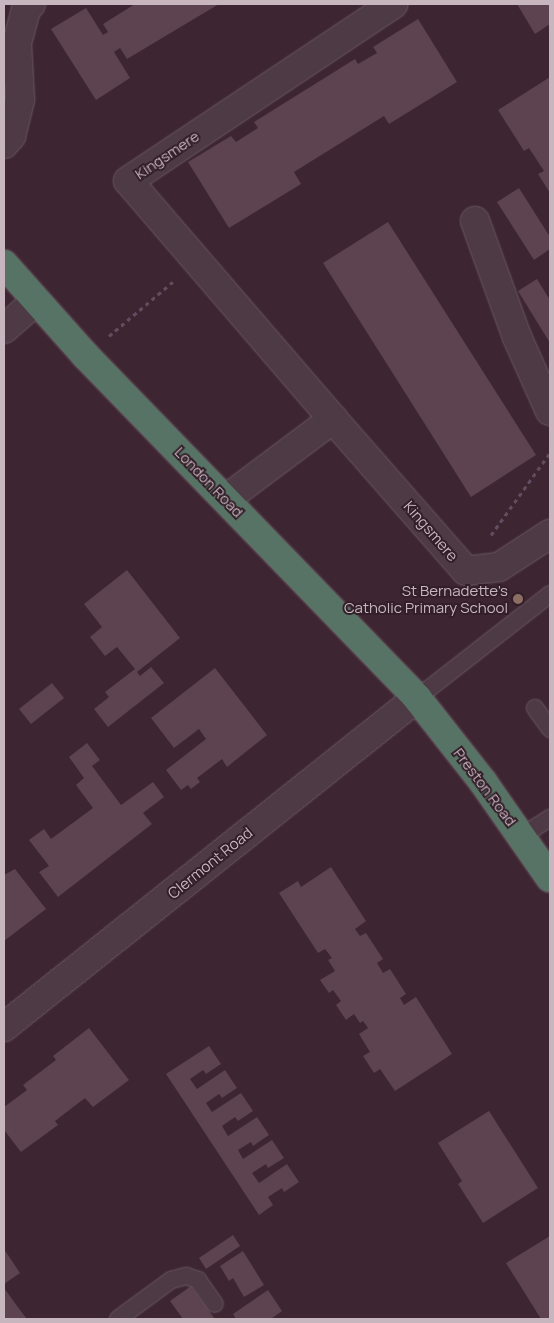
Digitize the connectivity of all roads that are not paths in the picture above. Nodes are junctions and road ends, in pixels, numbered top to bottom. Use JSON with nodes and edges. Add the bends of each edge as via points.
{"nodes":[{"id":1,"x":31,"y":4,"type":"edge"},
{"id":2,"x":393,"y":4,"type":"edge"},
{"id":3,"x":4,"y":144,"type":"edge"},
{"id":4,"x":475,"y":222,"type":"dead end"},
{"id":5,"x":4,"y":264,"type":"edge"},
{"id":6,"x":35,"y":302,"type":"junction"},
{"id":7,"x":4,"y":329,"type":"edge"},
{"id":8,"x":550,"y":410,"type":"edge"},
{"id":9,"x":333,"y":419,"type":"junction"},
{"id":10,"x":226,"y":499,"type":"junction"},
{"id":11,"x":550,"y":534,"type":"edge"},
{"id":12,"x":550,"y":594,"type":"edge"},
{"id":13,"x":417,"y":698,"type":"junction"},
{"id":14,"x":535,"y":708,"type":"dead end"},
{"id":15,"x":550,"y":729,"type":"edge"},
{"id":16,"x":550,"y":818,"type":"edge"},
{"id":17,"x":522,"y":836,"type":"junction"},
{"id":18,"x":550,"y":878,"type":"edge"},
{"id":19,"x":4,"y":1027,"type":"edge"},
{"id":20,"x":215,"y":1304,"type":"dead end"},
{"id":21,"x":118,"y":1319,"type":"edge"}],
"edges":[{"from":1,"to":3,"type":"street","via":[[26,9],[17,43],[20,99],[12,136]]},
{"from":2,"to":9,"type":"street","name":"Kingsmere","via":[[128,181]]},
{"from":4,"to":8,"type":"street","via":[[517,336]]},
{"from":5,"to":6,"type":"highway","name":"London Road"},
{"from":6,"to":7,"type":"street"},
{"from":6,"to":10,"type":"highway","name":"London Road"},
{"from":9,"to":10,"type":"street"},
{"from":9,"to":11,"type":"street","name":"Kingsmere","via":[[466,571],[499,567]]},
{"from":10,"to":13,"type":"highway","name":"London Road"},
{"from":12,"to":13,"type":"lane"},
{"from":13,"to":17,"type":"highway","name":"Preston Road"},
{"from":13,"to":19,"type":"street","name":"Clermont Road"},
{"from":14,"to":15,"type":"lane"},
{"from":16,"to":17,"type":"lane"},
{"from":17,"to":18,"type":"highway","name":"Preston Road"},
{"from":20,"to":21,"type":"lane","via":[[198,1280],[186,1276],[171,1280]]}]}
